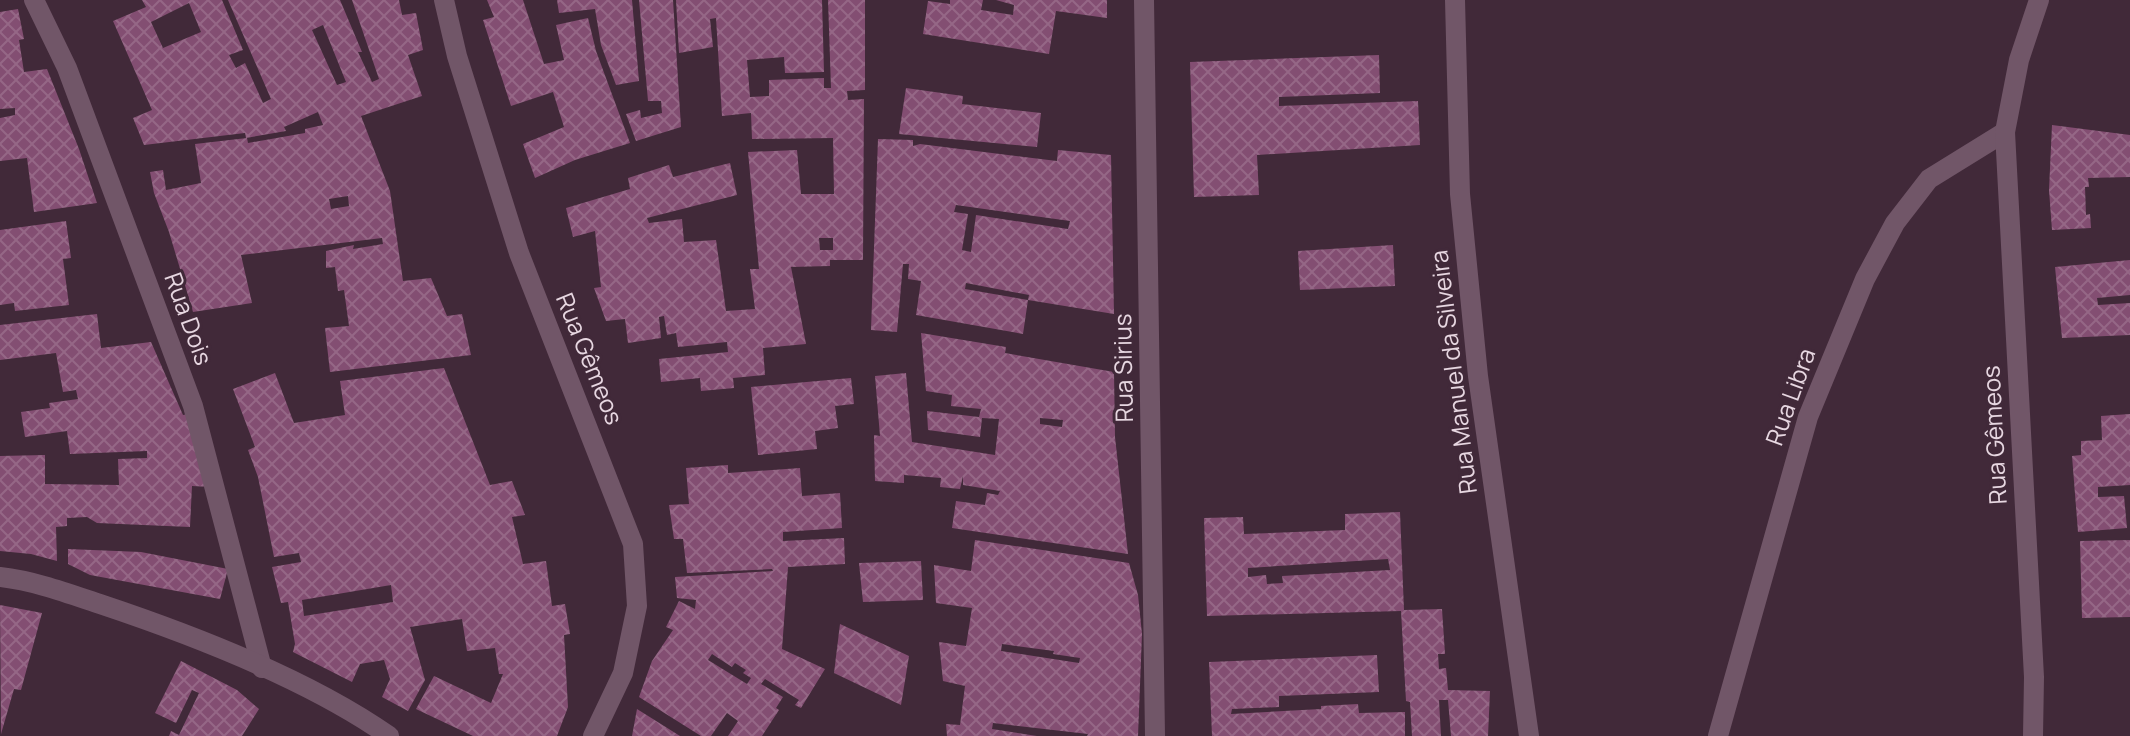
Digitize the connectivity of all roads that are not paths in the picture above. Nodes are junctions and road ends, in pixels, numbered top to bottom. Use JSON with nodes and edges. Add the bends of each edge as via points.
{"nodes":[{"id":1,"x":34,"y":0,"type":"edge"},
{"id":2,"x":444,"y":0,"type":"edge"},
{"id":3,"x":1144,"y":0,"type":"edge"},
{"id":4,"x":1455,"y":0,"type":"edge"},
{"id":5,"x":2039,"y":0,"type":"edge"},
{"id":6,"x":2005,"y":132,"type":"junction"},
{"id":7,"x":0,"y":577,"type":"edge"},
{"id":8,"x":262,"y":668,"type":"junction"},
{"id":9,"x":389,"y":736,"type":"edge"},
{"id":10,"x":593,"y":736,"type":"edge"},
{"id":11,"x":1155,"y":736,"type":"edge"},
{"id":12,"x":1529,"y":736,"type":"edge"},
{"id":13,"x":1718,"y":736,"type":"edge"},
{"id":14,"x":2033,"y":736,"type":"edge"}],
"edges":[{"from":1,"to":8,"type":"street","name":"Rua Dois","via":[[67,68],[193,406]]},
{"from":2,"to":10,"type":"street","name":"Rua Gêmeos","via":[[519,253],[633,544],[637,606],[623,673]]},
{"from":3,"to":11,"type":"street","name":"Rua Sirius"},
{"from":4,"to":12,"type":"street","name":"Rua Manuel da Silveira","via":[[1460,194],[1478,376]]},
{"from":5,"to":6,"type":"street","name":"Rua Gêmeos","via":[[2019,60]]},
{"from":6,"to":13,"type":"street","name":"Rua Libra","via":[[1929,179],[1895,223],[1865,279],[1808,417]]},
{"from":6,"to":14,"type":"street","name":"Rua Gêmeos"},
{"from":7,"to":8,"type":"street","via":[[26,580],[146,620]]},
{"from":8,"to":9,"type":"street","via":[[336,702]]}]}
